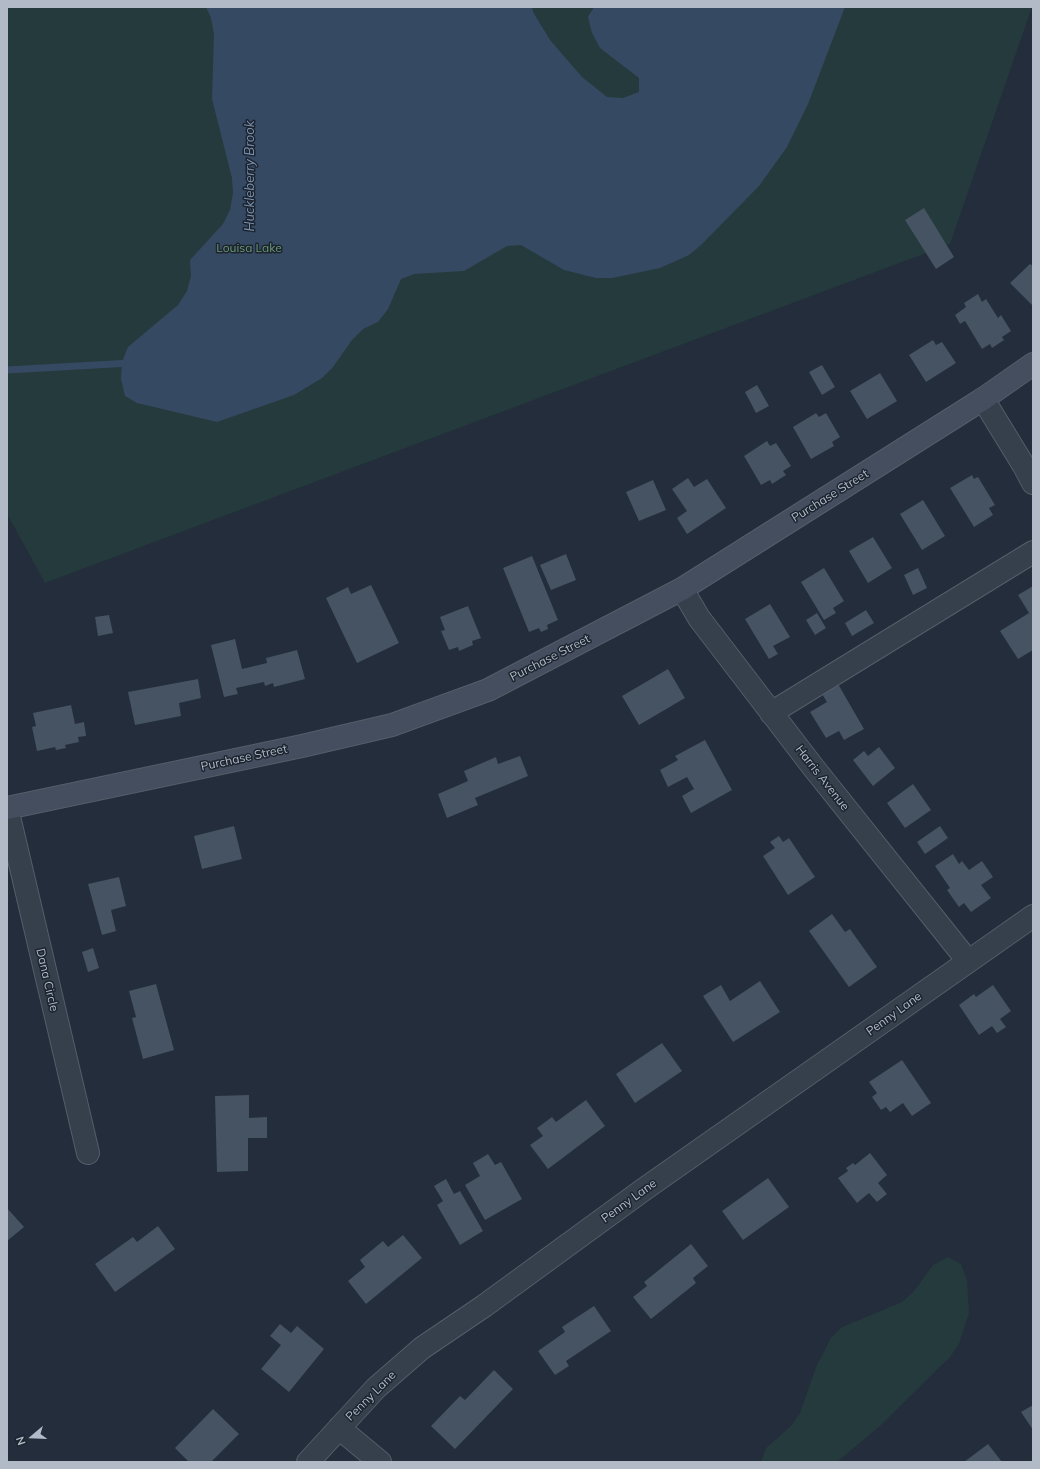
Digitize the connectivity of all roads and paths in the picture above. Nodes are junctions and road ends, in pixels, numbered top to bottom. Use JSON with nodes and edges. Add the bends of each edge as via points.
{"nodes":[{"id":1,"x":1033,"y":364,"type":"edge"},
{"id":2,"x":983,"y":399,"type":"junction"},
{"id":3,"x":1033,"y":483,"type":"edge"},
{"id":4,"x":1033,"y":552,"type":"edge"},
{"id":5,"x":682,"y":589,"type":"junction"},
{"id":6,"x":771,"y":713,"type":"junction"},
{"id":7,"x":7,"y":808,"type":"edge"},
{"id":8,"x":1033,"y":916,"type":"edge"},
{"id":9,"x":968,"y":961,"type":"junction"},
{"id":10,"x":88,"y":1152,"type":"dead end"},
{"id":11,"x":339,"y":1428,"type":"junction"},
{"id":12,"x":308,"y":1462,"type":"edge"},
{"id":13,"x":380,"y":1462,"type":"edge"}],
"edges":[{"from":1,"to":2,"type":"main road","name":"Purchase Street"},
{"from":2,"to":3,"type":"street"},
{"from":2,"to":5,"type":"main road","name":"Purchase Street"},
{"from":4,"to":6,"type":"street"},
{"from":5,"to":6,"type":"street","name":"Harris Avenue","via":[[700,618]]},
{"from":5,"to":7,"type":"main road","name":"Purchase Street","via":[[488,690],[392,725]]},
{"from":6,"to":9,"type":"street","name":"Harris Avenue"},
{"from":7,"to":10,"type":"street","name":"Dana Circle"},
{"from":8,"to":9,"type":"street","name":"Penny Lane"},
{"from":9,"to":11,"type":"street","name":"Penny Lane","via":[[422,1348],[376,1388]]},
{"from":11,"to":12,"type":"street","name":"Penny Lane"},
{"from":11,"to":13,"type":"street"}]}
